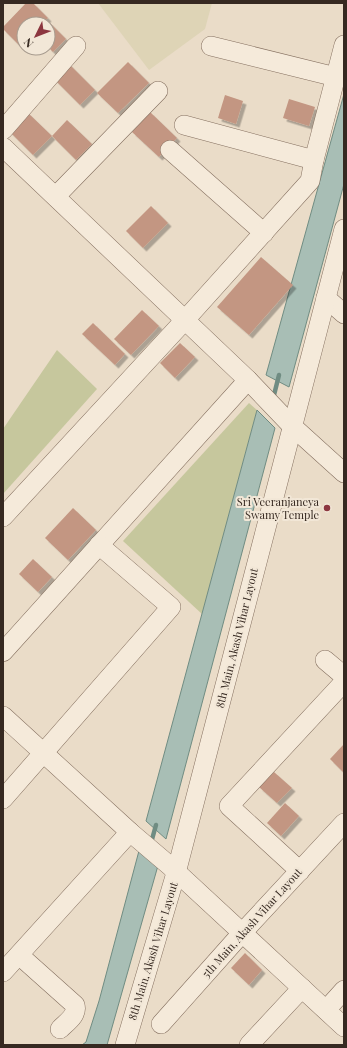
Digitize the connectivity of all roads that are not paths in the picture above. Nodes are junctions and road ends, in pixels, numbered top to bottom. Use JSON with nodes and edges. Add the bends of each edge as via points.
{"nodes":[{"id":1,"x":344,"y":45,"type":"edge"},
{"id":2,"x":76,"y":46,"type":"dead end"},
{"id":3,"x":211,"y":46,"type":"dead end"},
{"id":4,"x":336,"y":77,"type":"junction"},
{"id":5,"x":158,"y":91,"type":"dead end"},
{"id":6,"x":184,"y":125,"type":"dead end"},
{"id":7,"x":3,"y":130,"type":"edge"},
{"id":8,"x":3,"y":147,"type":"edge"},
{"id":9,"x":170,"y":150,"type":"dead end"},
{"id":10,"x":314,"y":160,"type":"junction"},
{"id":11,"x":56,"y":196,"type":"junction"},
{"id":12,"x":344,"y":229,"type":"edge"},
{"id":13,"x":264,"y":233,"type":"junction"},
{"id":14,"x":326,"y":298,"type":"junction"},
{"id":15,"x":344,"y":314,"type":"edge"},
{"id":16,"x":184,"y":321,"type":"junction"},
{"id":17,"x":248,"y":380,"type":"junction"},
{"id":18,"x":289,"y":424,"type":"junction"},
{"id":19,"x":344,"y":473,"type":"edge"},
{"id":20,"x":3,"y":517,"type":"edge"},
{"id":21,"x":99,"y":545,"type":"junction"},
{"id":22,"x":3,"y":652,"type":"edge"},
{"id":23,"x":326,"y":660,"type":"dead end"},
{"id":24,"x":344,"y":676,"type":"edge"},
{"id":25,"x":344,"y":682,"type":"edge"},
{"id":26,"x":3,"y":716,"type":"edge"},
{"id":27,"x":43,"y":753,"type":"junction"},
{"id":28,"x":3,"y":799,"type":"edge"},
{"id":29,"x":344,"y":823,"type":"edge"},
{"id":30,"x":130,"y":832,"type":"junction"},
{"id":31,"x":173,"y":869,"type":"junction"},
{"id":32,"x":300,"y":871,"type":"junction"},
{"id":33,"x":242,"y":933,"type":"junction"},
{"id":34,"x":19,"y":955,"type":"junction"},
{"id":35,"x":3,"y":972,"type":"edge"},
{"id":36,"x":302,"y":988,"type":"junction"},
{"id":37,"x":344,"y":990,"type":"edge"},
{"id":38,"x":326,"y":1010,"type":"junction"},
{"id":39,"x":161,"y":1024,"type":"dead end"},
{"id":40,"x":344,"y":1027,"type":"edge"},
{"id":41,"x":60,"y":1029,"type":"dead end"},
{"id":42,"x":124,"y":1045,"type":"edge"},
{"id":43,"x":249,"y":1045,"type":"edge"}],
"edges":[{"from":1,"to":4,"type":"street"},
{"from":2,"to":7,"type":"street"},
{"from":3,"to":4,"type":"street"},
{"from":4,"to":10,"type":"street"},
{"from":5,"to":11,"type":"street"},
{"from":6,"to":10,"type":"street"},
{"from":8,"to":11,"type":"street"},
{"from":9,"to":13,"type":"street"},
{"from":10,"to":13,"type":"street","via":[[310,181]]},
{"from":11,"to":16,"type":"street"},
{"from":12,"to":14,"type":"street","name":"8th Main, Akash Vihar Layout"},
{"from":13,"to":16,"type":"street"},
{"from":14,"to":15,"type":"street"},
{"from":14,"to":18,"type":"street","name":"8th Main, Akash Vihar Layout"},
{"from":16,"to":17,"type":"street"},
{"from":16,"to":20,"type":"street"},
{"from":17,"to":18,"type":"street"},
{"from":17,"to":21,"type":"street"},
{"from":18,"to":19,"type":"street"},
{"from":18,"to":31,"type":"street","name":"8th Main, Akash Vihar Layout"},
{"from":21,"to":22,"type":"street"},
{"from":21,"to":27,"type":"street","via":[[171,607]]},
{"from":23,"to":24,"type":"street"},
{"from":25,"to":32,"type":"street","via":[[229,806]]},
{"from":26,"to":27,"type":"street"},
{"from":27,"to":28,"type":"street"},
{"from":27,"to":30,"type":"street"},
{"from":29,"to":32,"type":"street","name":"5th Main, Akash Vihar Layout"},
{"from":30,"to":31,"type":"street"},
{"from":30,"to":34,"type":"street"},
{"from":31,"to":33,"type":"street"},
{"from":31,"to":42,"type":"street","name":"8th Main, Akash Vihar Layout"},
{"from":32,"to":33,"type":"street","name":"5th Main, Akash Vihar Layout"},
{"from":33,"to":36,"type":"street"},
{"from":33,"to":39,"type":"street","name":"5th Main, Akash Vihar Layout"},
{"from":34,"to":35,"type":"street"},
{"from":34,"to":41,"type":"street","via":[[75,1005],[75,1014]]},
{"from":36,"to":38,"type":"street"},
{"from":36,"to":43,"type":"street"},
{"from":37,"to":38,"type":"street"},
{"from":38,"to":40,"type":"street"}]}
